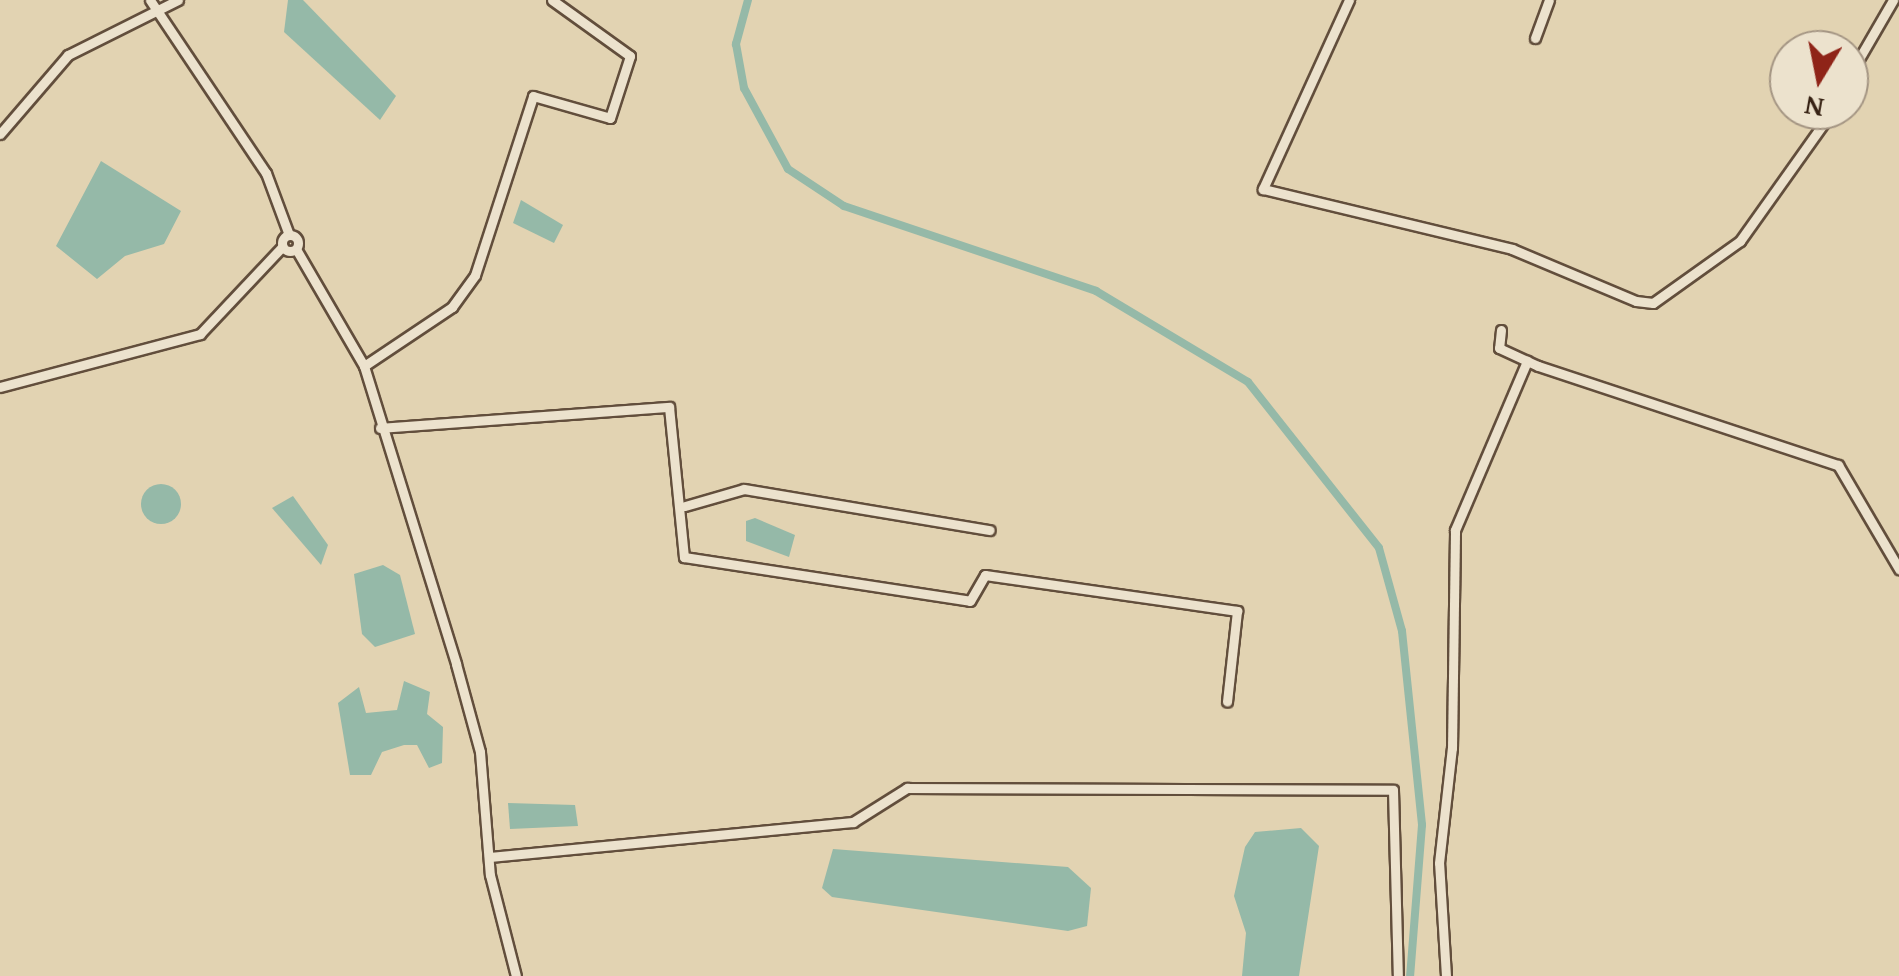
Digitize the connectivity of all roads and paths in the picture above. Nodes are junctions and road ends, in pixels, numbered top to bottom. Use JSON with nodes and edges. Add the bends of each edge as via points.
{"nodes":[{"id":1,"x":150,"y":0,"type":"edge"},
{"id":2,"x":178,"y":0,"type":"edge"},
{"id":3,"x":552,"y":0,"type":"edge"},
{"id":4,"x":1349,"y":0,"type":"edge"},
{"id":5,"x":1549,"y":0,"type":"edge"},
{"id":6,"x":1893,"y":0,"type":"edge"},
{"id":7,"x":160,"y":13,"type":"junction"},
{"id":8,"x":1535,"y":38,"type":"dead end"},
{"id":9,"x":1869,"y":41,"type":"edge"},
{"id":10,"x":1820,"y":130,"type":"edge"},
{"id":11,"x":0,"y":134,"type":"edge"},
{"id":12,"x":289,"y":235,"type":"junction"},
{"id":13,"x":282,"y":248,"type":"junction"},
{"id":14,"x":296,"y":249,"type":"junction"},
{"id":15,"x":1500,"y":330,"type":"dead end"},
{"id":16,"x":1527,"y":361,"type":"junction"},
{"id":17,"x":364,"y":366,"type":"junction"},
{"id":18,"x":0,"y":386,"type":"edge"},
{"id":19,"x":380,"y":428,"type":"junction"},
{"id":20,"x":685,"y":506,"type":"junction"},
{"id":21,"x":990,"y":530,"type":"dead end"},
{"id":22,"x":1899,"y":569,"type":"edge"},
{"id":23,"x":1227,"y":701,"type":"dead end"},
{"id":24,"x":489,"y":857,"type":"junction"},
{"id":25,"x":516,"y":976,"type":"edge"},
{"id":26,"x":1398,"y":976,"type":"edge"},
{"id":27,"x":1446,"y":976,"type":"edge"}],
"edges":[{"from":1,"to":7,"type":"street"},
{"from":2,"to":7,"type":"street"},
{"from":3,"to":17,"type":"street","via":[[630,56],[610,118],[533,96],[475,275],[452,306]]},
{"from":4,"to":10,"type":"street","via":[[1264,190],[1512,249],[1636,300],[1653,303],[1740,241]]},
{"from":5,"to":8,"type":"street"},
{"from":6,"to":9,"type":"street"},
{"from":7,"to":11,"type":"street","via":[[124,21],[68,55]]},
{"from":7,"to":12,"type":"street","via":[[266,173]]},
{"from":12,"to":13,"type":"street"},
{"from":12,"to":14,"type":"street"},
{"from":13,"to":14,"type":"street"},
{"from":13,"to":18,"type":"street","via":[[200,334]]},
{"from":14,"to":17,"type":"street"},
{"from":15,"to":16,"type":"street","via":[[1499,348]]},
{"from":16,"to":22,"type":"street","via":[[1838,465]]},
{"from":16,"to":27,"type":"street","via":[[1454,530],[1452,748],[1439,863]]},
{"from":17,"to":19,"type":"street"},
{"from":19,"to":20,"type":"street","via":[[669,407]]},
{"from":19,"to":24,"type":"street","via":[[480,752]]},
{"from":20,"to":21,"type":"street","via":[[744,488]]},
{"from":20,"to":23,"type":"street","via":[[684,556],[970,600],[986,576],[1237,611]]},
{"from":24,"to":25,"type":"street"},
{"from":24,"to":26,"type":"street","via":[[854,822],[907,788],[1392,790]]}]}
